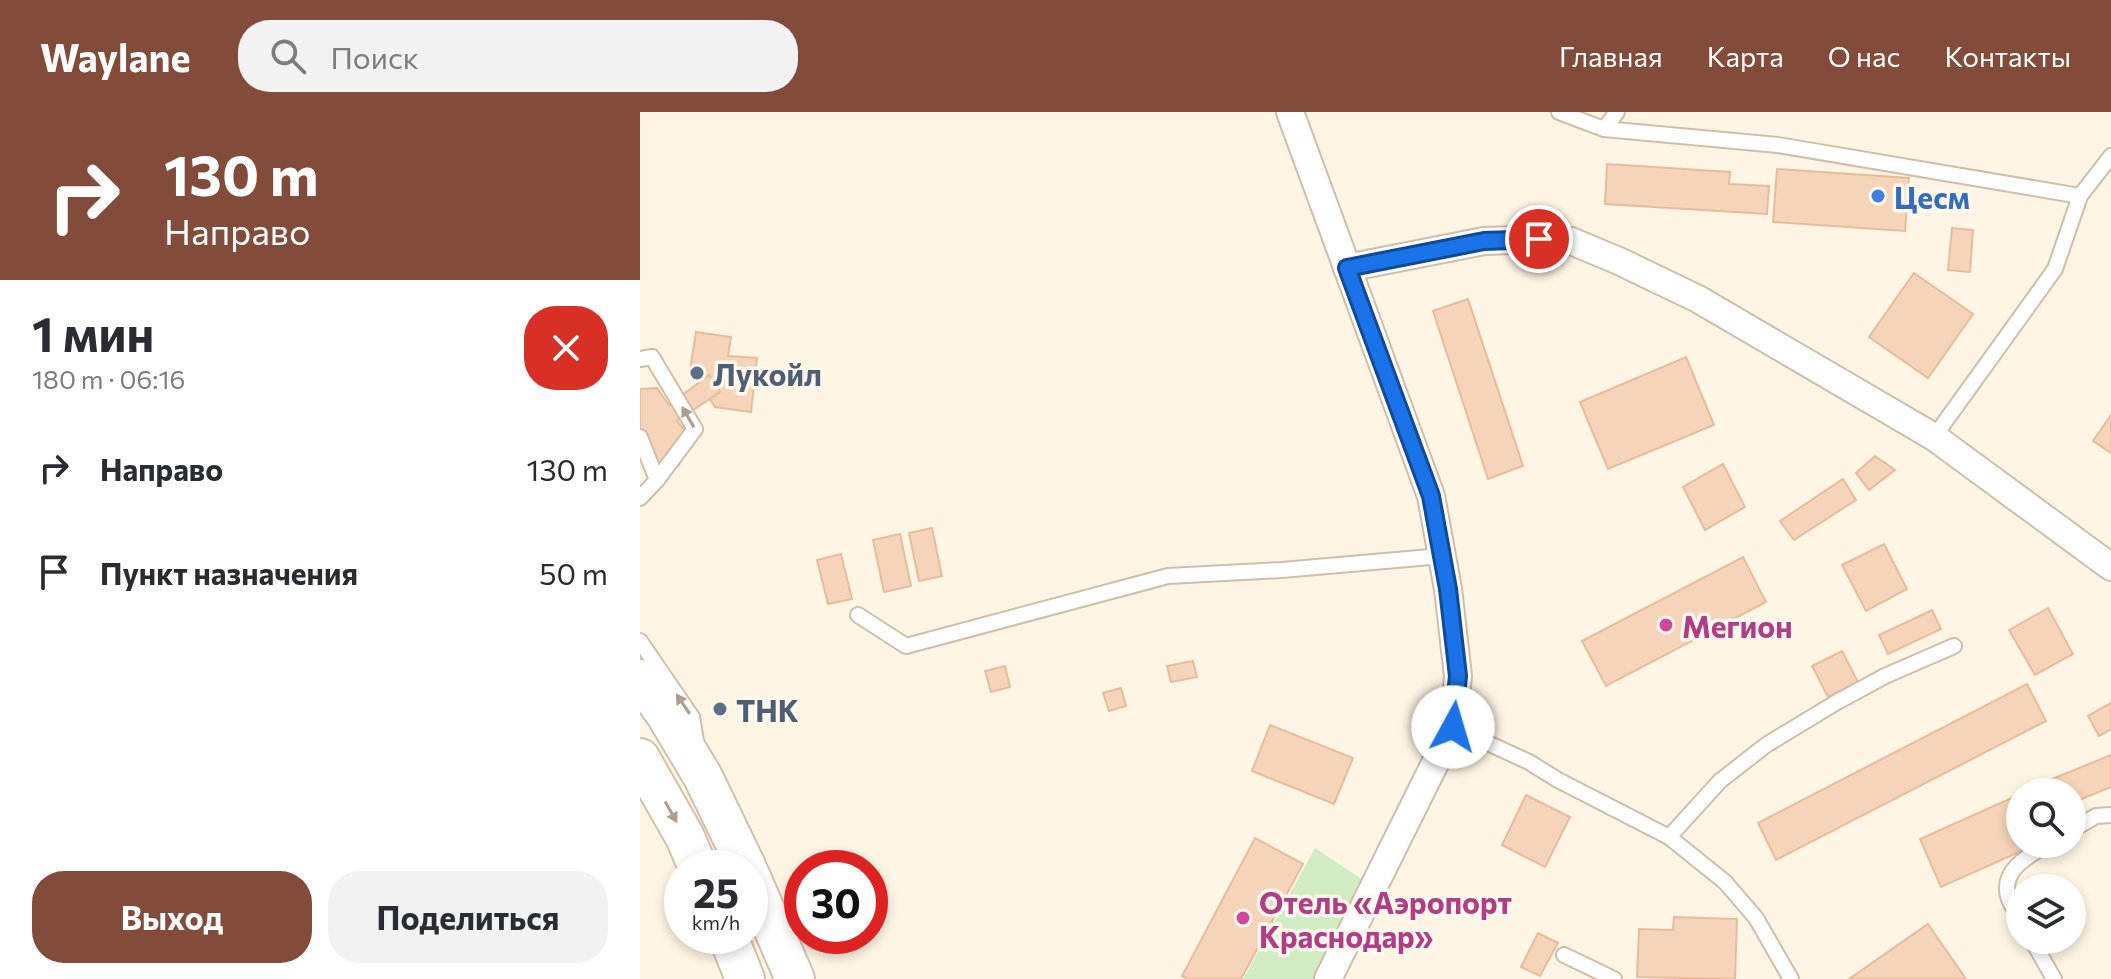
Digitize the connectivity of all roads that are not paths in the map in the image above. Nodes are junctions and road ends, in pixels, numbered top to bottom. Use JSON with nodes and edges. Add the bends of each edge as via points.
{"nodes":[{"id":1,"x":1290,"y":112,"type":"edge"},
{"id":2,"x":1559,"y":112,"type":"edge"},
{"id":3,"x":1617,"y":112,"type":"edge"},
{"id":4,"x":1604,"y":129,"type":"junction"},
{"id":5,"x":2111,"y":156,"type":"edge"},
{"id":6,"x":2080,"y":196,"type":"junction"},
{"id":7,"x":1347,"y":268,"type":"junction"},
{"id":8,"x":640,"y":359,"type":"edge"},
{"id":9,"x":640,"y":437,"type":"edge"},
{"id":10,"x":1934,"y":437,"type":"junction"},
{"id":11,"x":657,"y":480,"type":"junction"},
{"id":12,"x":640,"y":498,"type":"edge"},
{"id":13,"x":1442,"y":556,"type":"junction"},
{"id":14,"x":2111,"y":567,"type":"edge"},
{"id":15,"x":858,"y":615,"type":"dead end"},
{"id":16,"x":640,"y":641,"type":"edge"},
{"id":17,"x":1954,"y":646,"type":"dead end"},
{"id":18,"x":640,"y":679,"type":"edge"},
{"id":19,"x":1453,"y":727,"type":"junction"},
{"id":20,"x":640,"y":758,"type":"edge"},
{"id":21,"x":703,"y":777,"type":"junction"},
{"id":22,"x":2111,"y":815,"type":"edge"},
{"id":23,"x":2086,"y":822,"type":"edge"},
{"id":24,"x":1669,"y":837,"type":"junction"},
{"id":25,"x":690,"y":850,"type":"edge"},
{"id":26,"x":738,"y":850,"type":"edge"},
{"id":27,"x":2025,"y":858,"type":"edge"},
{"id":28,"x":2010,"y":874,"type":"edge"},
{"id":29,"x":768,"y":917,"type":"edge"},
{"id":30,"x":735,"y":954,"type":"edge"},
{"id":31,"x":2040,"y":954,"type":"edge"},
{"id":32,"x":1564,"y":955,"type":"dead end"},
{"id":33,"x":745,"y":979,"type":"edge"},
{"id":34,"x":795,"y":979,"type":"edge"},
{"id":35,"x":1328,"y":979,"type":"edge"},
{"id":36,"x":1614,"y":979,"type":"edge"},
{"id":37,"x":1791,"y":979,"type":"edge"},
{"id":38,"x":2054,"y":979,"type":"edge"}],
"edges":[{"from":1,"to":7,"type":"street"},
{"from":2,"to":4,"type":"lane"},
{"from":3,"to":4,"type":"lane"},
{"from":4,"to":6,"type":"lane","via":[[1778,145]]},
{"from":5,"to":6,"type":"lane"},
{"from":6,"to":10,"type":"lane","via":[[2055,269]]},
{"from":7,"to":10,"type":"street","via":[[1484,241],[1571,241],[1698,299]]},
{"from":7,"to":13,"type":"street","via":[[1431,496]]},
{"from":11,"to":8,"type":"lane","one_way":true,"via":[[695,429],[652,357]]},
{"from":9,"to":11,"type":"lane"},
{"from":10,"to":14,"type":"street"},
{"from":11,"to":12,"type":"lane"},
{"from":13,"to":15,"type":"lane","via":[[1168,576],[906,646]]},
{"from":13,"to":19,"type":"street","via":[[1458,676]]},
{"from":21,"to":16,"type":"lane","one_way":true,"via":[[692,717]]},
{"from":17,"to":24,"type":"lane","via":[[1873,683],[1766,745],[1720,781]]},
{"from":18,"to":21,"type":"main road"},
{"from":19,"to":24,"type":"lane"},
{"from":19,"to":35,"type":"street"},
{"from":20,"to":25,"type":"main road","one_way":true},
{"from":21,"to":26,"type":"main road"},
{"from":22,"to":23,"type":"lane"},
{"from":24,"to":37,"type":"lane","via":[[1725,882],[1756,918]]},
{"from":27,"to":28,"type":"lane"},
{"from":29,"to":34,"type":"main road"},
{"from":30,"to":33,"type":"main road"},
{"from":31,"to":38,"type":"lane"},
{"from":32,"to":36,"type":"lane"}]}
